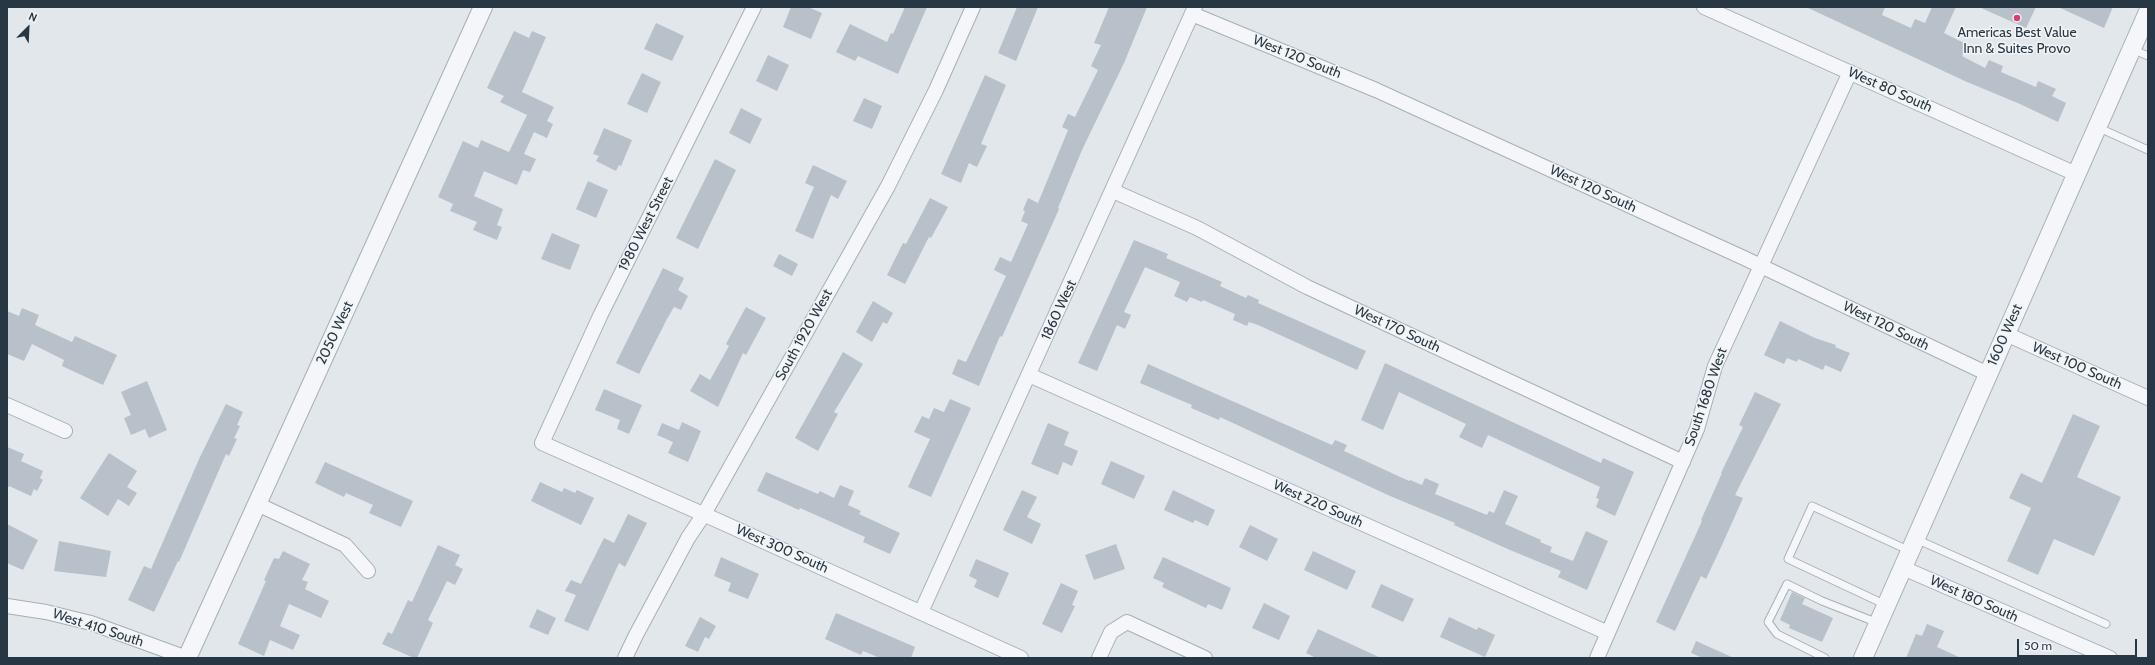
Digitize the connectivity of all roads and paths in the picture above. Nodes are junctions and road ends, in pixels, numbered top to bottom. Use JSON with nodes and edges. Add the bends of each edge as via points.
{"nodes":[{"id":1,"x":483,"y":7,"type":"edge"},
{"id":2,"x":754,"y":7,"type":"edge"},
{"id":3,"x":973,"y":7,"type":"edge"},
{"id":4,"x":1704,"y":7,"type":"edge"},
{"id":5,"x":1194,"y":11,"type":"edge"},
{"id":6,"x":2147,"y":17,"type":"edge"},
{"id":7,"x":2140,"y":52,"type":"edge"},
{"id":8,"x":1850,"y":72,"type":"junction"},
{"id":9,"x":2097,"y":127,"type":"junction"},
{"id":10,"x":2148,"y":150,"type":"edge"},
{"id":11,"x":2076,"y":174,"type":"junction"},
{"id":12,"x":1113,"y":191,"type":"junction"},
{"id":13,"x":1760,"y":266,"type":"junction"},
{"id":14,"x":2006,"y":334,"type":"junction"},
{"id":15,"x":1988,"y":374,"type":"junction"},
{"id":16,"x":1029,"y":375,"type":"junction"},
{"id":17,"x":2148,"y":398,"type":"edge"},
{"id":18,"x":7,"y":405,"type":"edge"},
{"id":19,"x":65,"y":431,"type":"dead end"},
{"id":20,"x":542,"y":443,"type":"joint"},
{"id":21,"x":1683,"y":462,"type":"junction"},
{"id":22,"x":257,"y":504,"type":"junction"},
{"id":23,"x":704,"y":514,"type":"junction"},
{"id":24,"x":1913,"y":545,"type":"junction"},
{"id":25,"x":1903,"y":568,"type":"junction"},
{"id":26,"x":368,"y":571,"type":"dead end"},
{"id":27,"x":1887,"y":605,"type":"junction"},
{"id":28,"x":7,"y":606,"type":"edge"},
{"id":29,"x":921,"y":612,"type":"junction"},
{"id":30,"x":1878,"y":623,"type":"junction"},
{"id":31,"x":2106,"y":624,"type":"dead end"},
{"id":32,"x":1608,"y":634,"type":"junction"},
{"id":33,"x":187,"y":658,"type":"edge"},
{"id":34,"x":625,"y":658,"type":"edge"},
{"id":35,"x":1020,"y":658,"type":"edge"},
{"id":36,"x":1099,"y":658,"type":"edge"},
{"id":37,"x":1205,"y":658,"type":"edge"},
{"id":38,"x":1597,"y":658,"type":"edge"},
{"id":39,"x":1825,"y":658,"type":"edge"},
{"id":40,"x":1863,"y":658,"type":"edge"},
{"id":41,"x":2110,"y":658,"type":"edge"}],
"edges":[{"from":1,"to":22,"type":"street","name":"2050 West"},
{"from":2,"to":20,"type":"street","name":"1980 West Street","via":[[601,314]]},
{"from":3,"to":23,"type":"street","name":"South 1920 West","via":[[936,90],[888,186]]},
{"from":4,"to":8,"type":"street","name":"West 80 South"},
{"from":5,"to":12,"type":"street","name":"1860 West"},
{"from":5,"to":13,"type":"street","name":"West 120 South","via":[[1376,90]]},
{"from":6,"to":7,"type":"street","name":"1600 West"},
{"from":7,"to":9,"type":"street","name":"1600 West"},
{"from":8,"to":11,"type":"street","name":"West 80 South"},
{"from":8,"to":13,"type":"street","name":"South 1680 West"},
{"from":9,"to":10,"type":"lane"},
{"from":9,"to":11,"type":"street","name":"1600 West"},
{"from":11,"to":14,"type":"street","name":"1600 West"},
{"from":12,"to":16,"type":"street","name":"1860 West"},
{"from":12,"to":21,"type":"street","name":"West 170 South","via":[[1197,228],[1308,287]]},
{"from":13,"to":15,"type":"street","name":"West 120 South"},
{"from":13,"to":21,"type":"street","name":"South 1680 West","via":[[1715,366],[1697,429]]},
{"from":14,"to":15,"type":"street","name":"1600 West"},
{"from":14,"to":17,"type":"street","name":"West 100 South"},
{"from":15,"to":24,"type":"street","name":"1600 West"},
{"from":16,"to":29,"type":"street","name":"1860 West"},
{"from":16,"to":32,"type":"street","name":"West 220 South"},
{"from":18,"to":19,"type":"street"},
{"from":20,"to":23,"type":"street","name":"West 300 South"},
{"from":21,"to":32,"type":"street","name":"South 1680 West"},
{"from":22,"to":26,"type":"street","via":[[345,545]]},
{"from":22,"to":33,"type":"street","name":"2050 West"},
{"from":23,"to":29,"type":"street","name":"West 300 South"},
{"from":23,"to":34,"type":"street","name":"South 1920 West"},
{"from":24,"to":25,"type":"street","name":"1600 West"},
{"from":24,"to":27,"type":"lane","via":[[1812,506],[1788,559]]},
{"from":24,"to":31,"type":"lane"},
{"from":25,"to":27,"type":"street","name":"1600 West"},
{"from":25,"to":41,"type":"street","name":"West 180 South"},
{"from":27,"to":30,"type":"street","name":"1600 West"},
{"from":28,"to":33,"type":"street","name":"West 410 South","via":[[91,623]]},
{"from":29,"to":35,"type":"street","name":"West 300 South"},
{"from":30,"to":39,"type":"lane","via":[[1787,584],[1768,622],[1776,634]]},
{"from":30,"to":40,"type":"street","name":"1600 West"},
{"from":32,"to":38,"type":"street","name":"South 1680 West"},
{"from":36,"to":37,"type":"street","via":[[1111,632],[1126,622]]}]}
